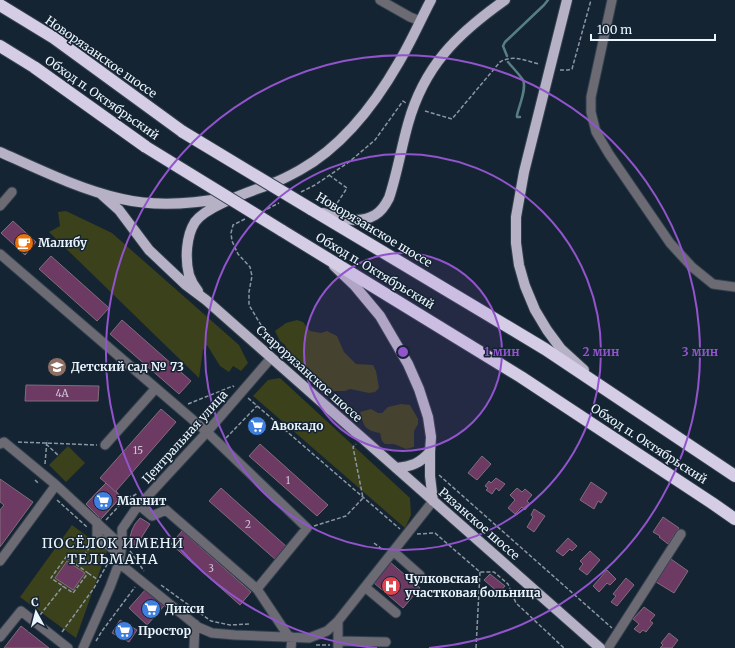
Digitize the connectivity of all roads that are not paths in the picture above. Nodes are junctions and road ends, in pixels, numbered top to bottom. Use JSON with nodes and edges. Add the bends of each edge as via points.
{"nodes":[{"id":1,"x":380,"y":0,"type":"edge"},
{"id":2,"x":430,"y":0,"type":"edge"},
{"id":3,"x":505,"y":0,"type":"edge"},
{"id":4,"x":567,"y":0,"type":"edge"},
{"id":5,"x":612,"y":0,"type":"edge"},
{"id":6,"x":0,"y":5,"type":"edge"},
{"id":7,"x":420,"y":21,"type":"junction"},
{"id":8,"x":0,"y":46,"type":"edge"},
{"id":9,"x":0,"y":152,"type":"edge"},
{"id":10,"x":12,"y":192,"type":"dead end"},
{"id":11,"x":100,"y":193,"type":"junction"},
{"id":12,"x":246,"y":193,"type":"junction"},
{"id":13,"x":0,"y":206,"type":"edge"},
{"id":14,"x":311,"y":209,"type":"junction"},
{"id":15,"x":0,"y":254,"type":"edge"},
{"id":16,"x":324,"y":256,"type":"junction"},
{"id":17,"x":735,"y":287,"type":"edge"},
{"id":18,"x":206,"y":300,"type":"junction"},
{"id":19,"x":271,"y":358,"type":"junction"},
{"id":20,"x":598,"y":384,"type":"junction"},
{"id":21,"x":156,"y":388,"type":"junction"},
{"id":22,"x":206,"y":432,"type":"junction"},
{"id":23,"x":1,"y":441,"type":"edge"},
{"id":24,"x":104,"y":445,"type":"road end"},
{"id":25,"x":430,"y":452,"type":"junction"},
{"id":26,"x":717,"y":463,"type":"junction"},
{"id":27,"x":396,"y":468,"type":"junction"},
{"id":28,"x":735,"y":471,"type":"edge"},
{"id":29,"x":735,"y":476,"type":"edge"},
{"id":30,"x":56,"y":484,"type":"junction"},
{"id":31,"x":433,"y":501,"type":"junction"},
{"id":32,"x":139,"y":505,"type":"junction"},
{"id":33,"x":735,"y":519,"type":"edge"},
{"id":34,"x":681,"y":534,"type":"dead end"},
{"id":35,"x":393,"y":551,"type":"junction"},
{"id":36,"x":119,"y":554,"type":"junction"},
{"id":37,"x":0,"y":561,"type":"edge"},
{"id":38,"x":420,"y":575,"type":"dead end"},
{"id":39,"x":365,"y":587,"type":"junction"},
{"id":40,"x":257,"y":589,"type":"junction"},
{"id":41,"x":396,"y":613,"type":"dead end"},
{"id":42,"x":338,"y":621,"type":"junction"},
{"id":43,"x":195,"y":624,"type":"junction"},
{"id":44,"x":0,"y":637,"type":"edge"},
{"id":45,"x":290,"y":637,"type":"junction"},
{"id":46,"x":386,"y":642,"type":"dead end"},
{"id":47,"x":338,"y":645,"type":"edge"},
{"id":48,"x":194,"y":647,"type":"edge"},
{"id":49,"x":68,"y":648,"type":"edge"},
{"id":50,"x":83,"y":648,"type":"edge"},
{"id":51,"x":291,"y":648,"type":"edge"},
{"id":52,"x":600,"y":648,"type":"edge"},
{"id":53,"x":608,"y":648,"type":"edge"}],
"edges":[{"from":1,"to":7,"type":"street"},
{"from":2,"to":7,"type":"main road"},
{"from":3,"to":14,"type":"main road","via":[[446,50],[421,87],[408,124],[389,198],[384,207],[376,215],[351,220]]},
{"from":4,"to":20,"type":"main road","via":[[524,172],[516,217],[516,243],[525,286],[539,317],[561,349]]},
{"from":5,"to":17,"type":"street","via":[[591,97],[591,112],[596,132],[670,243],[692,267],[713,284]]},
{"from":6,"to":14,"type":"highway","name":"Новорязанское шоссе","bridge":true,"via":[[54,38],[183,132]]},
{"from":7,"to":12,"type":"main road","via":[[378,95],[343,137],[300,170]]},
{"from":8,"to":16,"type":"highway","name":"Обход п. Октябрьский","bridge":true,"via":[[34,67],[146,148]]},
{"from":9,"to":11,"type":"main road"},
{"from":10,"to":13,"type":"street"},
{"from":11,"to":12,"type":"main road","via":[[144,203],[162,204],[205,201]]},
{"from":11,"to":18,"type":"main road","via":[[119,210],[149,250]]},
{"from":12,"to":18,"type":"main road","via":[[216,206],[200,217],[192,228],[188,242],[188,266],[193,284]]},
{"from":14,"to":20,"type":"highway","name":"Новорязанское шоссе","via":[[545,349]]},
{"from":15,"to":21,"type":"street"},
{"from":16,"to":25,"type":"main road","via":[[355,286],[380,316],[408,364],[428,417]]},
{"from":16,"to":33,"type":"highway","name":"Обход п. Октябрьский","via":[[522,377]]},
{"from":18,"to":19,"type":"main road","name":"Старорязанское шоссе"},
{"from":19,"to":22,"type":"street","name":"Центральная улица"},
{"from":19,"to":27,"type":"main road","name":"Старорязанское шоссе"},
{"from":20,"to":26,"type":"highway","name":"Новорязанское шоссе"},
{"from":21,"to":22,"type":"street"},
{"from":21,"to":24,"type":"street"},
{"from":22,"to":32,"type":"street","name":"Центральная улица"},
{"from":22,"to":40,"type":"street","via":[[307,528]]},
{"from":23,"to":30,"type":"street"},
{"from":25,"to":27,"type":"main road","via":[[414,465]]},
{"from":25,"to":31,"type":"main road"},
{"from":26,"to":28,"type":"street"},
{"from":26,"to":29,"type":"highway","name":"Новорязанское шоссе"},
{"from":27,"to":31,"type":"main road","name":"Рязанское шоссе"},
{"from":30,"to":36,"type":"street","via":[[95,521]]},
{"from":30,"to":37,"type":"street"},
{"from":31,"to":35,"type":"street"},
{"from":31,"to":52,"type":"main road","name":"Рязанское шоссе"},
{"from":32,"to":36,"type":"street","name":"Центральная улица","via":[[122,529]]},
{"from":32,"to":40,"type":"street","via":[[152,516],[166,510]]},
{"from":34,"to":53,"type":"street"},
{"from":35,"to":38,"type":"street"},
{"from":35,"to":39,"type":"street"},
{"from":36,"to":43,"type":"street"},
{"from":36,"to":50,"type":"street","name":"Центральная улица","via":[[110,587]]},
{"from":39,"to":41,"type":"street"},
{"from":39,"to":42,"type":"street"},
{"from":40,"to":45,"type":"street"},
{"from":42,"to":45,"type":"street","via":[[327,631],[309,638]]},
{"from":42,"to":47,"type":"street"},
{"from":43,"to":45,"type":"street","via":[[212,633]]},
{"from":43,"to":48,"type":"street"},
{"from":44,"to":49,"type":"street","via":[[21,611]]},
{"from":45,"to":51,"type":"street"},
{"from":46,"to":47,"type":"street"}]}
